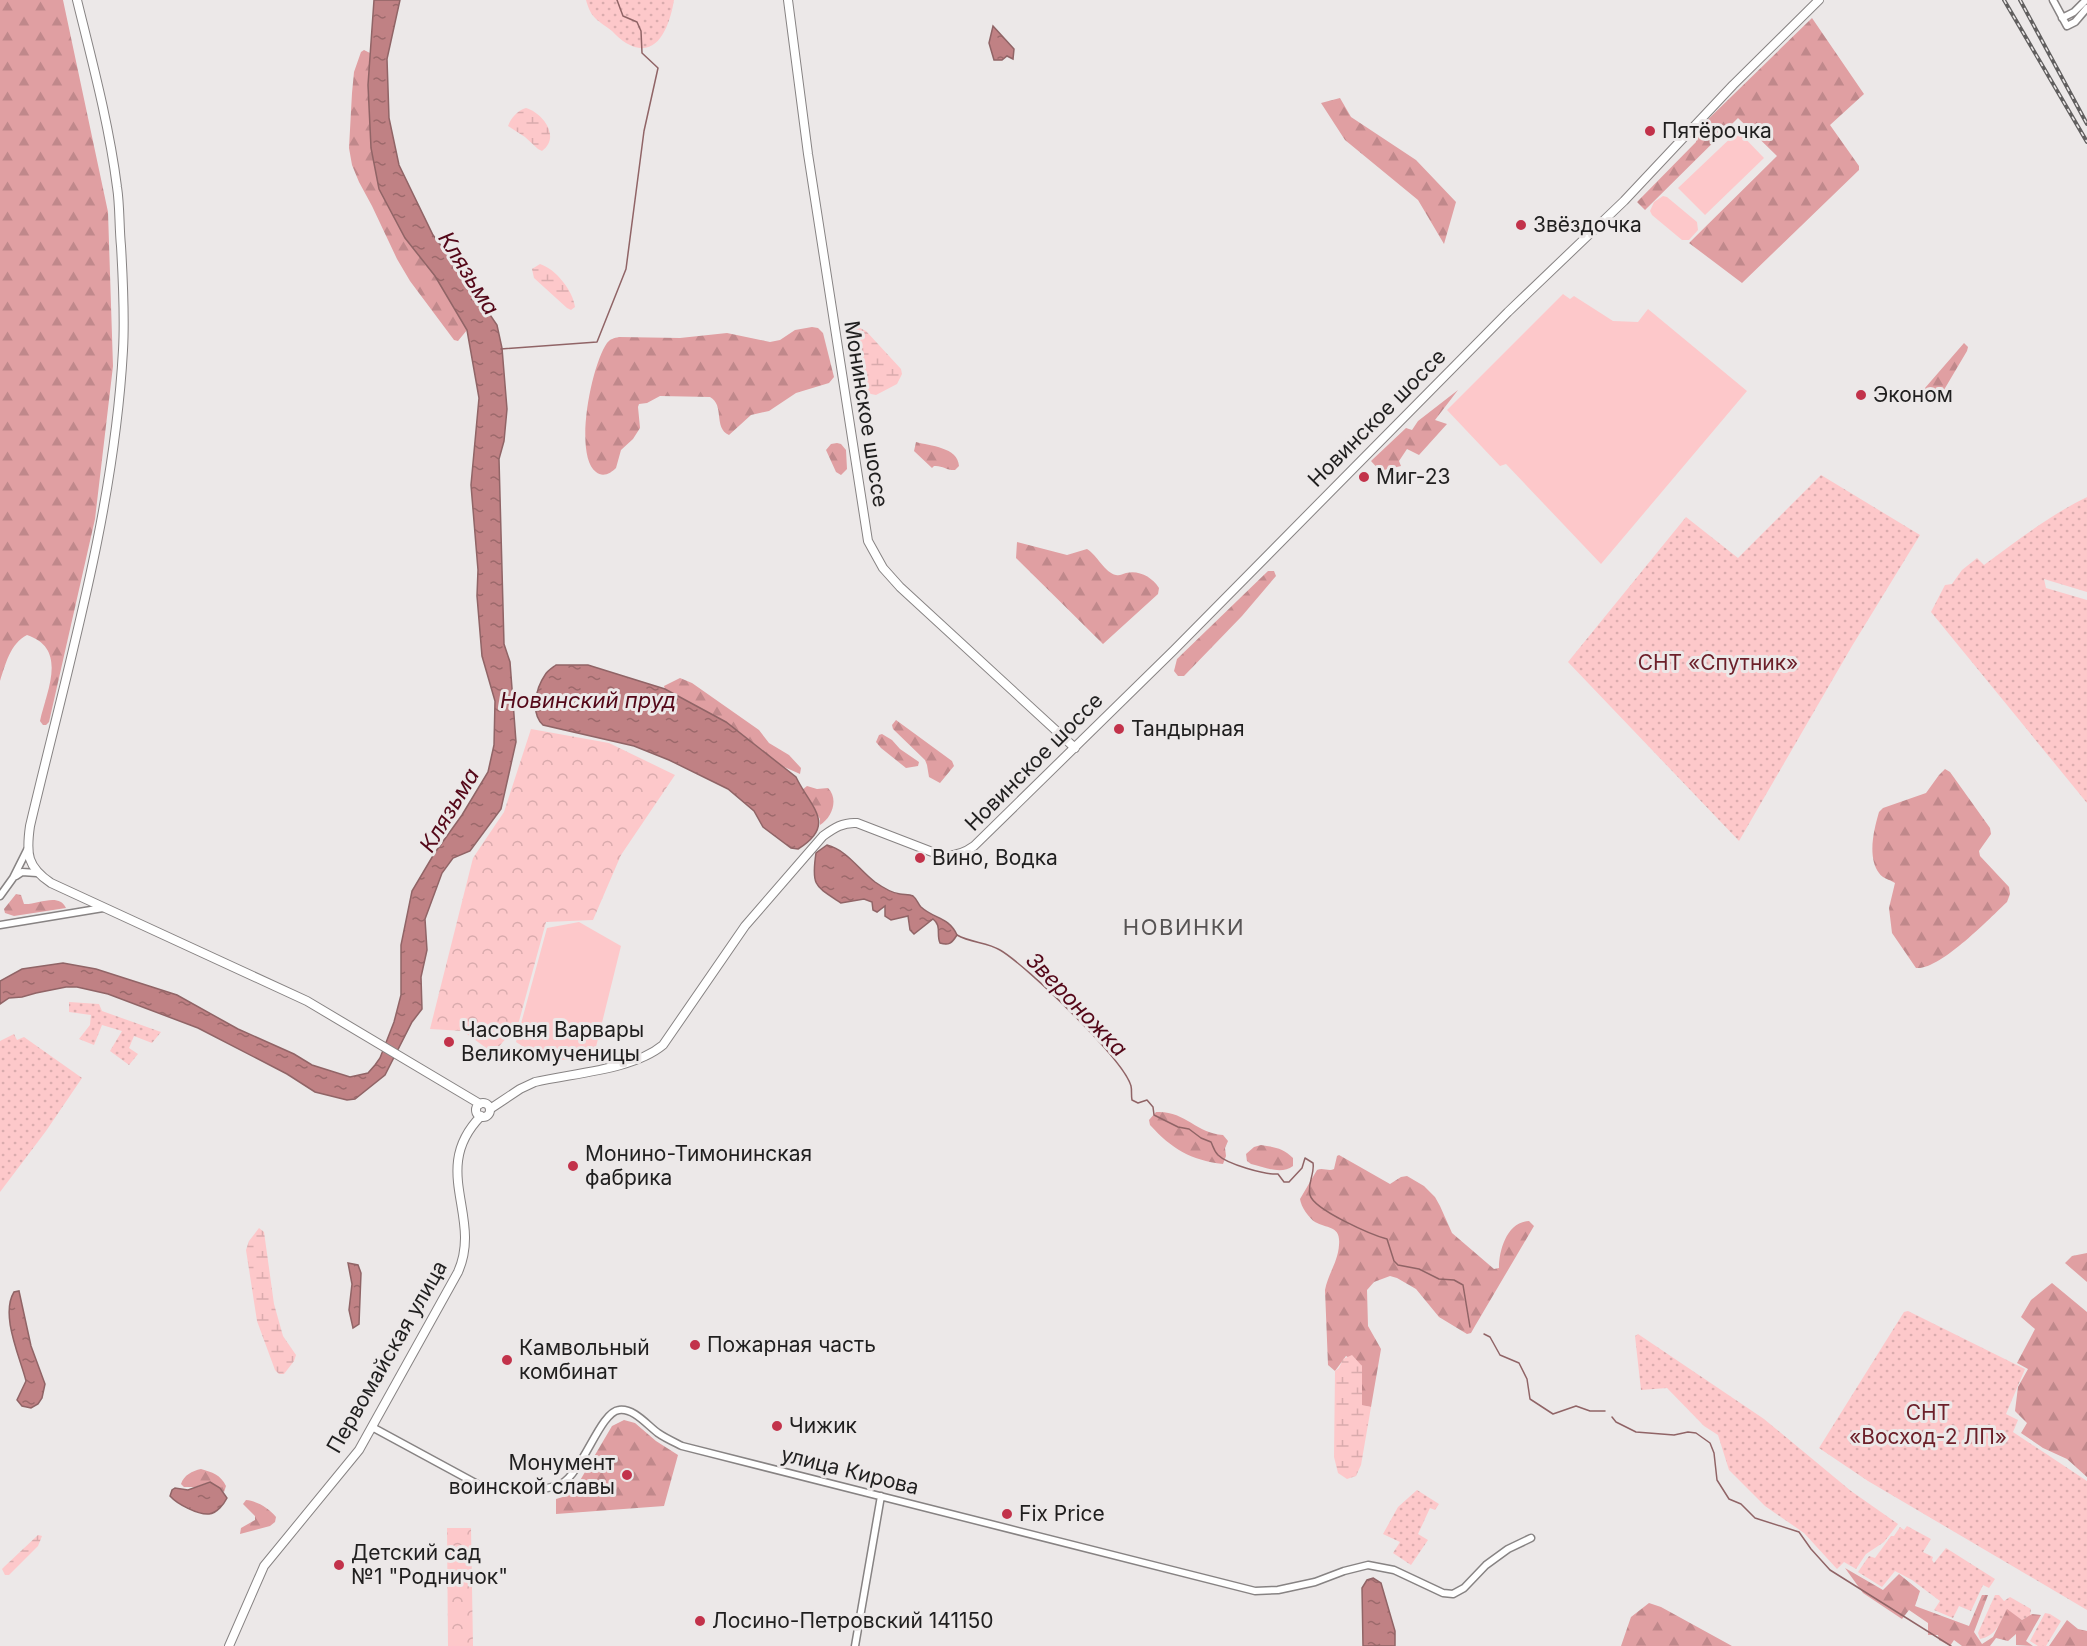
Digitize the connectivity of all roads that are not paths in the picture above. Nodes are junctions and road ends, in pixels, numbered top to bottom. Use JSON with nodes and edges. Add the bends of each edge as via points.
{"nodes":[{"id":1,"x":77,"y":0,"type":"edge"},
{"id":2,"x":788,"y":0,"type":"edge"},
{"id":3,"x":1819,"y":0,"type":"edge"},
{"id":4,"x":2053,"y":0,"type":"edge"},
{"id":5,"x":2086,"y":0,"type":"edge"},
{"id":6,"x":2087,"y":8,"type":"edge"},
{"id":7,"x":2062,"y":18,"type":"junction"},
{"id":8,"x":1075,"y":747,"type":"junction"},
{"id":9,"x":27,"y":850,"type":"junction"},
{"id":10,"x":38,"y":873,"type":"junction"},
{"id":11,"x":13,"y":878,"type":"junction"},
{"id":12,"x":0,"y":896,"type":"edge"},
{"id":13,"x":103,"y":908,"type":"junction"},
{"id":14,"x":0,"y":924,"type":"edge"},
{"id":15,"x":498,"y":1103,"type":"junction"},
{"id":16,"x":480,"y":1104,"type":"junction"},
{"id":17,"x":490,"y":1109,"type":"junction"},
{"id":18,"x":482,"y":1116,"type":"junction"},
{"id":19,"x":472,"y":1126,"type":"junction"},
{"id":20,"x":372,"y":1427,"type":"junction"},
{"id":21,"x":882,"y":1496,"type":"junction"},
{"id":22,"x":1531,"y":1538,"type":"dead end"},
{"id":23,"x":229,"y":1646,"type":"edge"},
{"id":24,"x":855,"y":1646,"type":"edge"}],
"edges":[{"from":1,"to":9,"type":"main road","via":[[97,78],[117,187],[123,347],[116,430],[100,527]]},
{"from":2,"to":8,"type":"main road","name":"Монинское шоссе","via":[[868,541],[883,568],[900,587]]},
{"from":3,"to":8,"type":"main road","name":"Новинское шоссе","via":[[1732,85],[1624,201],[1487,332]]},
{"from":4,"to":7,"type":"street"},
{"from":5,"to":7,"type":"street"},
{"from":6,"to":7,"type":"street","via":[[2076,22],[2067,26]]},
{"from":8,"to":15,"type":"main road","name":"Новинское шоссе","via":[[974,846],[956,855],[934,854],[857,823],[835,827],[745,926],[669,1039],[656,1051],[637,1060],[535,1082]]},
{"from":9,"to":10,"type":"main road"},
{"from":9,"to":11,"type":"street"},
{"from":10,"to":11,"type":"street","via":[[22,872]]},
{"from":10,"to":13,"type":"main road"},
{"from":11,"to":12,"type":"street"},
{"from":13,"to":14,"type":"street"},
{"from":13,"to":16,"type":"main road","via":[[307,1001]]},
{"from":15,"to":17,"type":"main road","name":"Первомайская улица"},
{"from":15,"to":19,"type":"main road","name":"Первомайская улица"},
{"from":16,"to":17,"type":"main road","via":[[487,1104]]},
{"from":16,"to":18,"type":"main road","via":[[477,1111]]},
{"from":17,"to":18,"type":"main road","name":"Первомайская улица","via":[[488,1115]]},
{"from":18,"to":19,"type":"main road","name":"Первомайская улица"},
{"from":19,"to":20,"type":"main road","name":"Первомайская улица","via":[[464,1139],[457,1168],[466,1240],[462,1264]]},
{"from":20,"to":21,"type":"street","name":"улица Кирова","via":[[479,1485],[536,1488],[559,1485],[575,1471],[609,1415],[619,1410],[632,1412],[659,1434],[682,1446]]},
{"from":20,"to":23,"type":"main road","name":"Первомайская улица","via":[[354,1458],[264,1566]]},
{"from":21,"to":22,"type":"street","name":"улица Кирова","via":[[1255,1591],[1314,1582],[1368,1564],[1453,1594],[1508,1549]]},
{"from":21,"to":24,"type":"street"}]}
